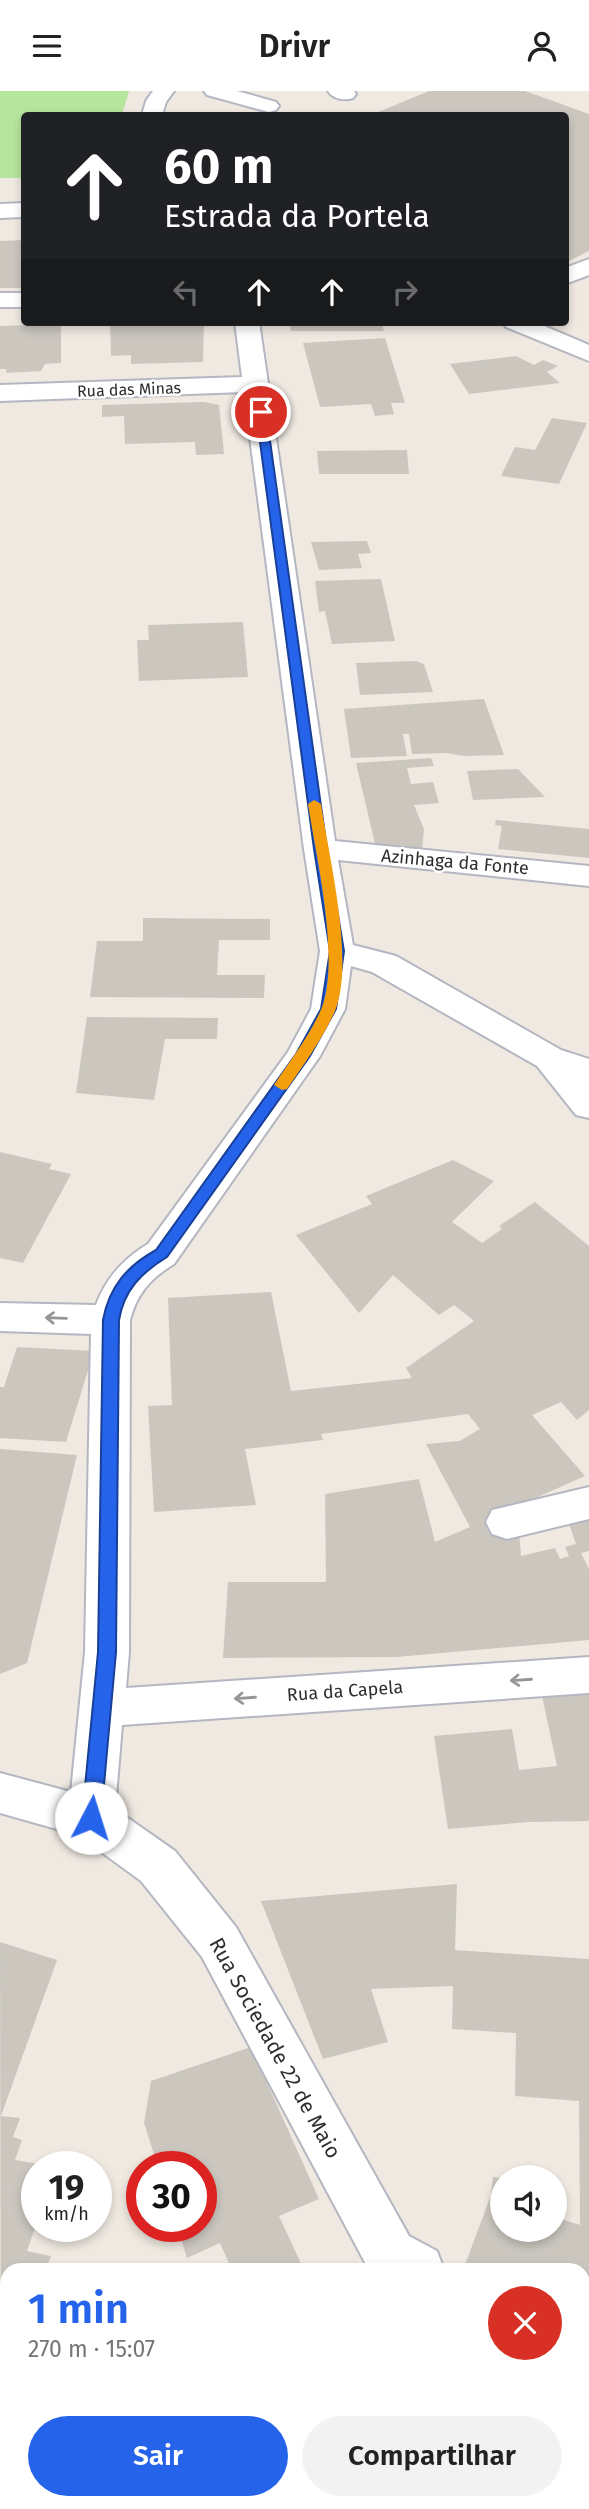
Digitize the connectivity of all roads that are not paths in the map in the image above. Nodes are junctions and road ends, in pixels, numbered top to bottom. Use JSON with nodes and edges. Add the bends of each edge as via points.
{"nodes":[{"id":1,"x":164,"y":91,"type":"edge"},
{"id":2,"x":214,"y":91,"type":"edge"},
{"id":3,"x":269,"y":106,"type":"dead end"},
{"id":4,"x":153,"y":112,"type":"edge"},
{"id":5,"x":0,"y":211,"type":"edge"},
{"id":6,"x":21,"y":211,"type":"edge"},
{"id":7,"x":589,"y":266,"type":"edge"},
{"id":8,"x":569,"y":275,"type":"edge"},
{"id":9,"x":0,"y":300,"type":"edge"},
{"id":10,"x":21,"y":300,"type":"edge"},
{"id":11,"x":248,"y":326,"type":"edge"},
{"id":12,"x":523,"y":326,"type":"edge"},
{"id":13,"x":589,"y":354,"type":"edge"},
{"id":14,"x":257,"y":384,"type":"junction"},
{"id":15,"x":0,"y":393,"type":"edge"},
{"id":16,"x":320,"y":849,"type":"junction"},
{"id":17,"x":589,"y":876,"type":"edge"},
{"id":18,"x":337,"y":951,"type":"junction"},
{"id":19,"x":550,"y":1058,"type":"junction"},
{"id":20,"x":589,"y":1071,"type":"edge"},
{"id":21,"x":589,"y":1107,"type":"edge"},
{"id":22,"x":0,"y":1317,"type":"edge"},
{"id":23,"x":111,"y":1320,"type":"junction"},
{"id":24,"x":589,"y":1503,"type":"edge"},
{"id":25,"x":507,"y":1522,"type":"dead end"},
{"id":26,"x":589,"y":1675,"type":"edge"},
{"id":27,"x":102,"y":1708,"type":"junction"},
{"id":28,"x":0,"y":1793,"type":"edge"},
{"id":29,"x":91,"y":1818,"type":"junction"},
{"id":30,"x":405,"y":2263,"type":"edge"}],
"edges":[{"from":1,"to":4,"type":"street"},
{"from":2,"to":3,"type":"street"},
{"from":5,"to":6,"type":"street"},
{"from":7,"to":8,"type":"street"},
{"from":9,"to":10,"type":"street"},
{"from":11,"to":14,"type":"street"},
{"from":12,"to":13,"type":"street"},
{"from":14,"to":15,"type":"street","name":"Rua das Minas"},
{"from":14,"to":16,"type":"street"},
{"from":16,"to":17,"type":"street","name":"Azinhaga da Fonte"},
{"from":16,"to":18,"type":"street"},
{"from":18,"to":19,"type":"street","via":[[384,964]]},
{"from":18,"to":23,"type":"street","via":[[328,1009],[303,1056],[161,1254],[138,1267],[115,1301]]},
{"from":19,"to":20,"type":"street"},
{"from":19,"to":21,"type":"street"},
{"from":23,"to":22,"type":"street","one_way":true},
{"from":23,"to":27,"type":"street"},
{"from":24,"to":25,"type":"street"},
{"from":26,"to":27,"type":"street","name":"Rua da Capela","one_way":true},
{"from":27,"to":29,"type":"street"},
{"from":28,"to":29,"type":"street","name":"Rua Sociedade 22 de Maio"},
{"from":29,"to":30,"type":"street","name":"Rua Sociedade 22 de Maio","via":[[158,1866],[219,1942],[390,2255]]}]}
